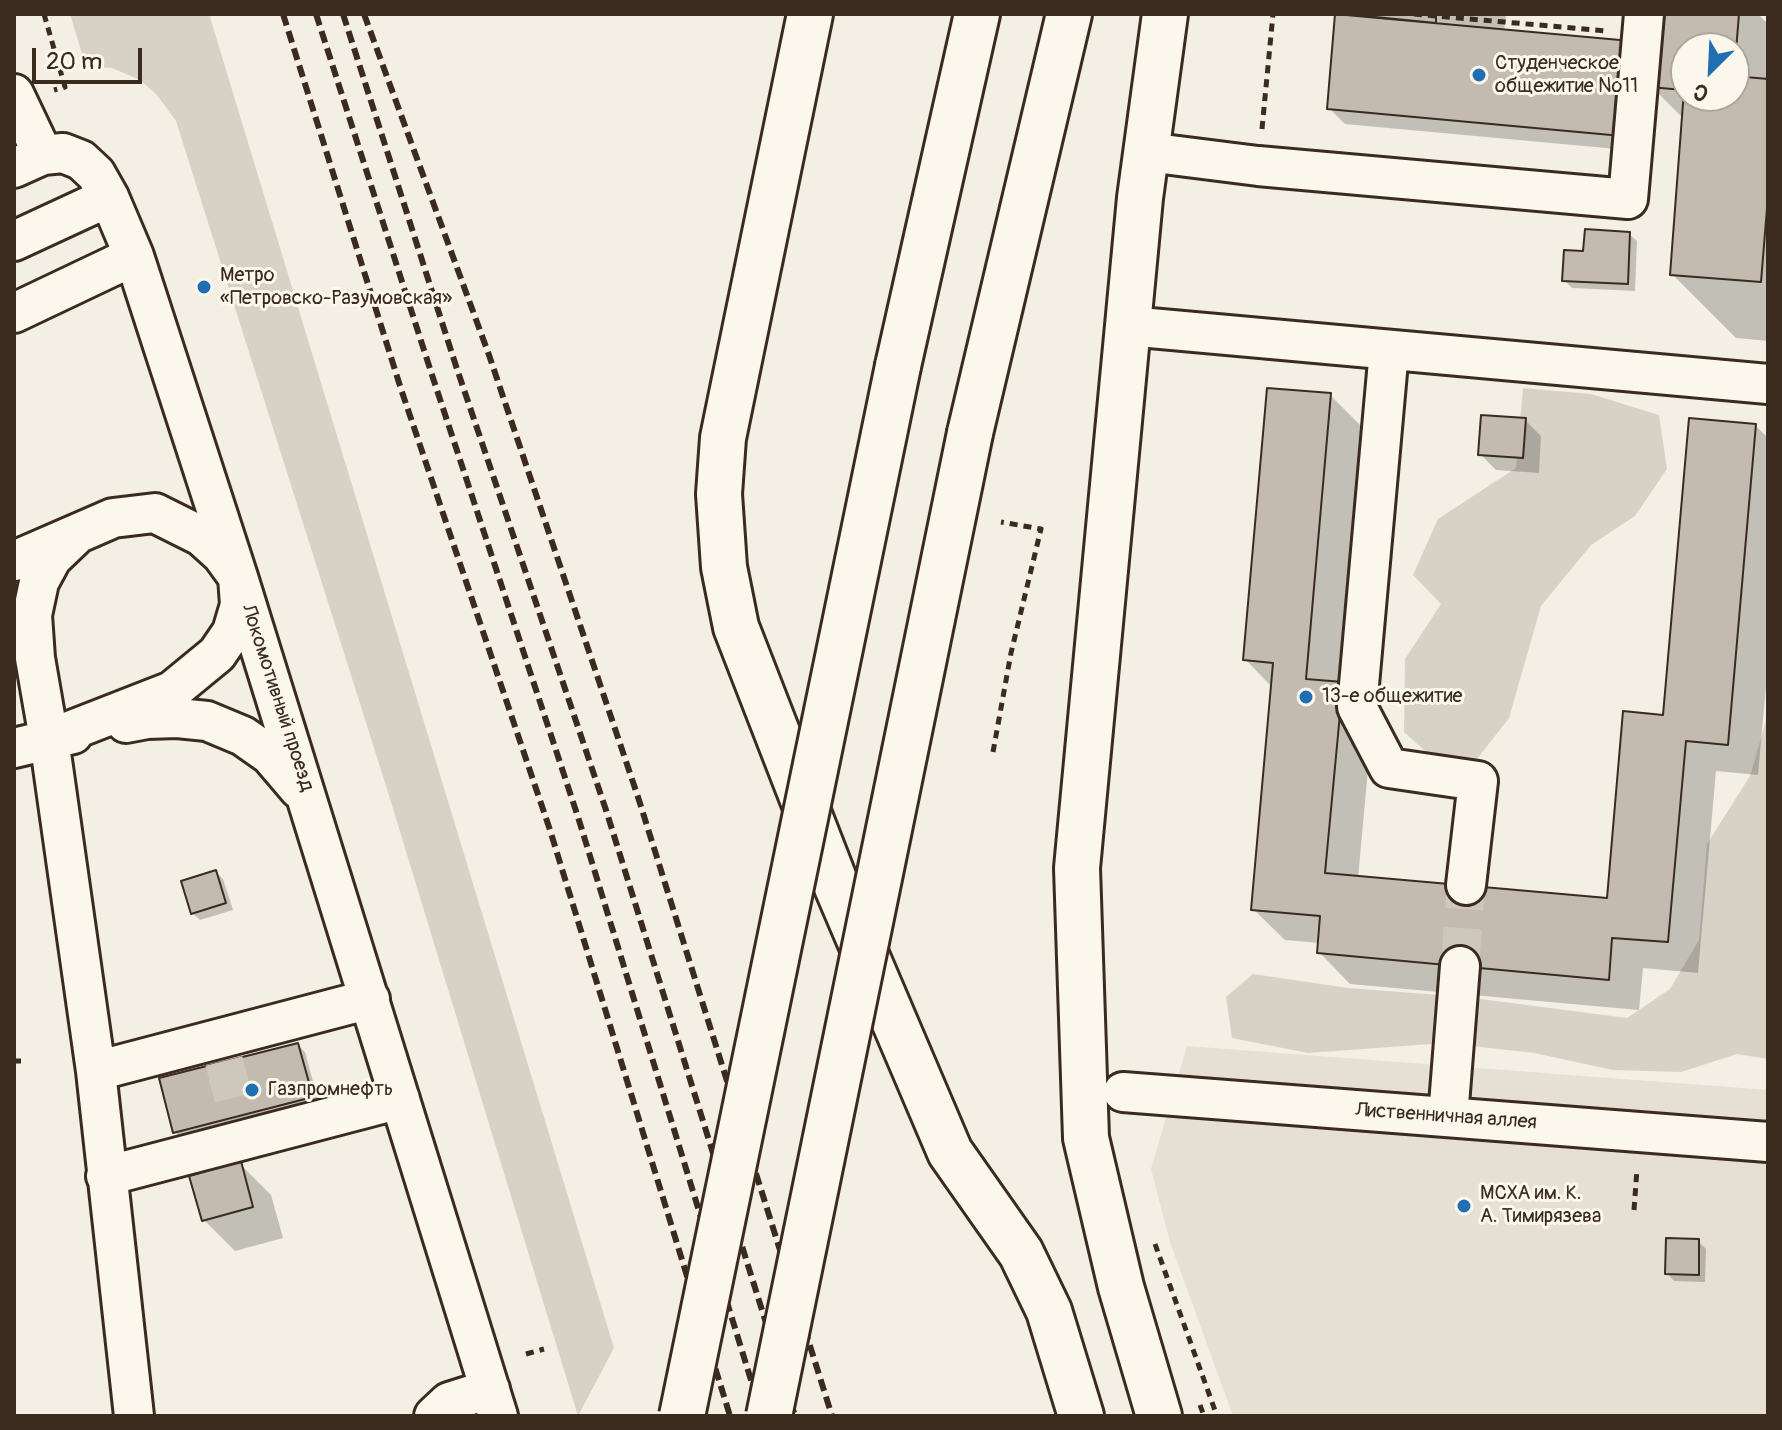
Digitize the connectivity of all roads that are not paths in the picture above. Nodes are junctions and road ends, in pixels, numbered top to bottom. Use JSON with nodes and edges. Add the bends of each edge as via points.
{"nodes":[{"id":1,"x":810,"y":14,"type":"edge"},
{"id":2,"x":977,"y":14,"type":"edge"},
{"id":3,"x":1069,"y":14,"type":"edge"},
{"id":4,"x":1165,"y":14,"type":"edge"},
{"id":5,"x":1643,"y":24,"type":"edge"},
{"id":6,"x":14,"y":94,"type":"edge"},
{"id":7,"x":1147,"y":152,"type":"junction"},
{"id":8,"x":28,"y":161,"type":"edge"},
{"id":9,"x":109,"y":197,"type":"junction"},
{"id":10,"x":14,"y":241,"type":"edge"},
{"id":11,"x":134,"y":256,"type":"junction"},
{"id":12,"x":14,"y":313,"type":"edge"},
{"id":13,"x":1128,"y":326,"type":"junction"},
{"id":14,"x":1389,"y":350,"type":"junction"},
{"id":15,"x":1768,"y":384,"type":"edge"},
{"id":16,"x":79,"y":533,"type":"junction"},
{"id":17,"x":14,"y":561,"type":"edge"},
{"id":18,"x":238,"y":577,"type":"junction"},
{"id":19,"x":32,"y":744,"type":"edge"},
{"id":20,"x":311,"y":808,"type":"junction"},
{"id":21,"x":1466,"y":885,"type":"tunnel mouth"},
{"id":22,"x":1460,"y":966,"type":"tunnel mouth"},
{"id":23,"x":370,"y":999,"type":"junction"},
{"id":24,"x":96,"y":1071,"type":"junction"},
{"id":25,"x":1137,"y":1094,"type":"dead end"},
{"id":26,"x":400,"y":1099,"type":"junction"},
{"id":27,"x":1448,"y":1117,"type":"junction"},
{"id":28,"x":1768,"y":1142,"type":"edge"},
{"id":29,"x":106,"y":1176,"type":"junction"},
{"id":30,"x":494,"y":1403,"type":"edge"},
{"id":31,"x":134,"y":1416,"type":"edge"},
{"id":32,"x":434,"y":1416,"type":"edge"},
{"id":33,"x":682,"y":1416,"type":"edge"},
{"id":34,"x":769,"y":1416,"type":"edge"},
{"id":35,"x":1081,"y":1416,"type":"edge"},
{"id":36,"x":1159,"y":1416,"type":"edge"}],
"edges":[{"from":1,"to":35,"type":"main road","via":[[723,438],[719,494],[724,567],[736,627],[837,887],[950,1152],[1021,1253],[1049,1311]]},
{"from":2,"to":33,"type":"main road","bridge":true,"via":[[898,366]]},
{"from":3,"to":34,"type":"main road","bridge":true,"via":[[970,433]]},
{"from":4,"to":7,"type":"main road"},
{"from":5,"to":7,"type":"street","via":[[1628,199]]},
{"from":6,"to":8,"type":"street"},
{"from":7,"to":13,"type":"main road"},
{"from":8,"to":9,"type":"street","via":[[63,153],[81,160]]},
{"from":9,"to":10,"type":"street"},
{"from":9,"to":11,"type":"street"},
{"from":11,"to":12,"type":"street"},
{"from":11,"to":18,"type":"street"},
{"from":13,"to":14,"type":"street"},
{"from":13,"to":36,"type":"main road","via":[[1077,868],[1086,1138]]},
{"from":14,"to":15,"type":"street"},
{"from":14,"to":21,"type":"street","via":[[1357,707],[1389,768],[1478,781]]},
{"from":16,"to":17,"type":"street","name":"Локомотивный проезд"},
{"from":16,"to":18,"type":"street","name":"Локомотивный проезд","via":[[113,518],[155,513],[201,536]]},
{"from":16,"to":19,"type":"street","via":[[52,558],[39,582],[32,615]]},
{"from":18,"to":19,"type":"street","name":"Локомотивный проезд","via":[[240,605],[232,632],[196,674],[142,705]]},
{"from":18,"to":20,"type":"street","name":"Локомотивный проезд"},
{"from":19,"to":20,"type":"street","name":"Локомотивный проезд","via":[[147,719],[207,721],[270,755]]},
{"from":19,"to":24,"type":"street"},
{"from":20,"to":23,"type":"street"},
{"from":22,"to":27,"type":"street"},
{"from":23,"to":24,"type":"street","via":[[221,1049]]},
{"from":23,"to":26,"type":"street"},
{"from":24,"to":29,"type":"street"},
{"from":25,"to":27,"type":"street","name":"Лиственничная аллея"},
{"from":26,"to":29,"type":"street","via":[[241,1127]]},
{"from":26,"to":30,"type":"street"},
{"from":27,"to":28,"type":"street","name":"Лиственничная аллея"},
{"from":29,"to":31,"type":"street"},
{"from":30,"to":32,"type":"street","via":[[449,1402]]}]}
